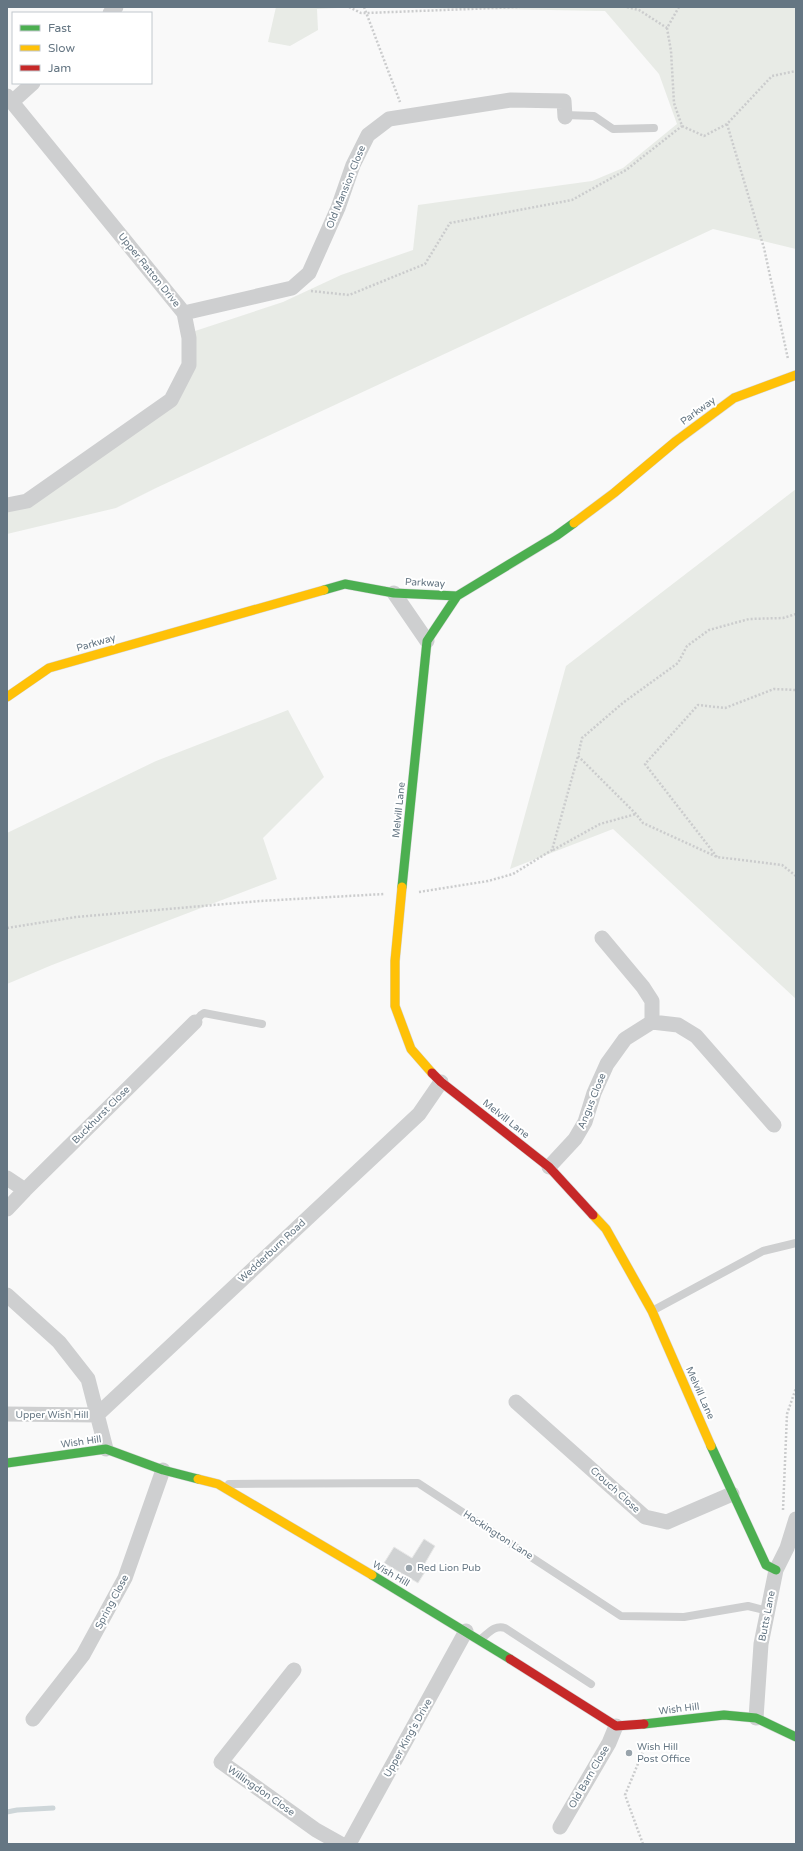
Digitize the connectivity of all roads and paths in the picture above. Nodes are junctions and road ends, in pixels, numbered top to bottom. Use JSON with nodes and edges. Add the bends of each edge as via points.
{"nodes":[{"id":1,"x":349,"y":7,"type":"edge"},
{"id":2,"x":364,"y":7,"type":"edge"},
{"id":3,"x":520,"y":7,"type":"edge"},
{"id":4,"x":627,"y":7,"type":"edge"},
{"id":5,"x":679,"y":7,"type":"edge"},
{"id":6,"x":367,"y":13,"type":"junction"},
{"id":7,"x":667,"y":28,"type":"junction"},
{"id":8,"x":796,"y":71,"type":"edge"},
{"id":9,"x":32,"y":84,"type":"edge"},
{"id":10,"x":10,"y":99,"type":"edge"},
{"id":11,"x":405,"y":116,"type":"junction"},
{"id":12,"x":565,"y":116,"type":"joint"},
{"id":13,"x":727,"y":124,"type":"junction"},
{"id":14,"x":682,"y":126,"type":"junction"},
{"id":15,"x":654,"y":128,"type":"dead end"},
{"id":16,"x":292,"y":288,"type":"junction"},
{"id":17,"x":184,"y":313,"type":"junction"},
{"id":18,"x":794,"y":375,"type":"edge"},
{"id":19,"x":7,"y":505,"type":"edge"},
{"id":20,"x":394,"y":593,"type":"junction"},
{"id":21,"x":456,"y":596,"type":"junction"},
{"id":22,"x":796,"y":614,"type":"edge"},
{"id":23,"x":427,"y":640,"type":"junction"},
{"id":24,"x":796,"y":690,"type":"edge"},
{"id":25,"x":7,"y":697,"type":"edge"},
{"id":26,"x":578,"y":756,"type":"junction"},
{"id":27,"x":636,"y":814,"type":"junction"},
{"id":28,"x":552,"y":850,"type":"junction"},
{"id":29,"x":717,"y":857,"type":"junction"},
{"id":30,"x":796,"y":876,"type":"edge"},
{"id":31,"x":402,"y":894,"type":"junction"},
{"id":32,"x":7,"y":928,"type":"edge"},
{"id":33,"x":602,"y":938,"type":"dead end"},
{"id":34,"x":195,"y":1022,"type":"joint"},
{"id":35,"x":652,"y":1022,"type":"junction"},
{"id":36,"x":262,"y":1024,"type":"dead end"},
{"id":37,"x":441,"y":1082,"type":"junction"},
{"id":38,"x":774,"y":1125,"type":"dead end"},
{"id":39,"x":549,"y":1167,"type":"junction"},
{"id":40,"x":7,"y":1178,"type":"edge"},
{"id":41,"x":25,"y":1190,"type":"junction"},
{"id":42,"x":7,"y":1209,"type":"edge"},
{"id":43,"x":796,"y":1244,"type":"edge"},
{"id":44,"x":7,"y":1295,"type":"edge"},
{"id":45,"x":652,"y":1311,"type":"junction"},
{"id":46,"x":796,"y":1388,"type":"edge"},
{"id":47,"x":516,"y":1402,"type":"dead end"},
{"id":48,"x":7,"y":1414,"type":"edge"},
{"id":49,"x":97,"y":1415,"type":"junction"},
{"id":50,"x":106,"y":1449,"type":"junction"},
{"id":51,"x":7,"y":1463,"type":"edge"},
{"id":52,"x":163,"y":1470,"type":"junction"},
{"id":53,"x":218,"y":1484,"type":"junction"},
{"id":54,"x":732,"y":1494,"type":"junction"},
{"id":55,"x":789,"y":1516,"type":"edge"},
{"id":56,"x":776,"y":1570,"type":"junction"},
{"id":57,"x":768,"y":1611,"type":"junction"},
{"id":58,"x":466,"y":1631,"type":"junction"},
{"id":59,"x":480,"y":1640,"type":"junction"},
{"id":60,"x":294,"y":1670,"type":"dead end"},
{"id":61,"x":591,"y":1684,"type":"dead end"},
{"id":62,"x":33,"y":1718,"type":"dead end"},
{"id":63,"x":756,"y":1718,"type":"junction"},
{"id":64,"x":654,"y":1723,"type":"junction"},
{"id":65,"x":616,"y":1726,"type":"junction"},
{"id":66,"x":796,"y":1737,"type":"edge"},
{"id":67,"x":560,"y":1827,"type":"dead end"},
{"id":68,"x":341,"y":1844,"type":"edge"},
{"id":69,"x":349,"y":1844,"type":"edge"},
{"id":70,"x":643,"y":1844,"type":"edge"}],
"edges":[{"from":1,"to":6,"type":"path"},
{"from":2,"to":6,"type":"path"},
{"from":3,"to":6,"type":"path"},
{"from":4,"to":7,"type":"path","via":[[639,10]]},
{"from":5,"to":7,"type":"path"},
{"from":6,"to":11,"type":"path"},
{"from":7,"to":14,"type":"path","via":[[674,103]]},
{"from":8,"to":13,"type":"path","via":[[772,76]]},
{"from":9,"to":10,"type":"street"},
{"from":10,"to":17,"type":"street","name":"Upper Ratton Drive"},
{"from":11,"to":12,"type":"street","name":"Old Mansion Close","via":[[511,100],[564,101]]},
{"from":11,"to":16,"type":"street","name":"Old Mansion Close","via":[[389,119],[368,135],[309,273]]},
{"from":12,"to":15,"type":"lane","via":[[594,116],[613,129]]},
{"from":13,"to":14,"type":"path","via":[[704,136]]},
{"from":13,"to":18,"type":"path","via":[[764,248],[787,358]]},
{"from":14,"to":16,"type":"path","via":[[626,170],[572,200],[450,223],[425,264],[370,287],[349,295]]},
{"from":16,"to":17,"type":"street","name":"Old Mansion Close"},
{"from":17,"to":19,"type":"street","name":"Upper Ratton Drive","via":[[189,338],[189,365],[171,400],[27,501]]},
{"from":18,"to":21,"type":"street","name":"Parkway","via":[[734,398],[556,536]]},
{"from":20,"to":21,"type":"street","name":"Parkway"},
{"from":20,"to":23,"type":"street"},
{"from":20,"to":25,"type":"street","name":"Parkway","via":[[345,584],[49,668]]},
{"from":21,"to":23,"type":"street"},
{"from":22,"to":26,"type":"path","via":[[783,618],[749,620],[709,630],[687,646],[678,663],[624,702],[582,738]]},
{"from":23,"to":31,"type":"street","name":"Melvill Lane"},
{"from":24,"to":29,"type":"path","via":[[774,688],[725,708],[698,705],[645,764]]},
{"from":26,"to":27,"type":"path"},
{"from":26,"to":28,"type":"path"},
{"from":27,"to":28,"type":"path","via":[[600,824]]},
{"from":27,"to":29,"type":"path","via":[[642,823]]},
{"from":28,"to":31,"type":"path","via":[[513,874],[481,882]]},
{"from":29,"to":30,"type":"path","via":[[782,865]]},
{"from":31,"to":32,"type":"path","via":[[260,901],[76,917]]},
{"from":31,"to":37,"type":"street","name":"Melvill Lane","via":[[395,961],[395,1006],[411,1049]]},
{"from":33,"to":35,"type":"street","via":[[652,1001]]},
{"from":34,"to":36,"type":"lane","via":[[204,1013]]},
{"from":34,"to":41,"type":"street","name":"Buckhurst Close"},
{"from":35,"to":38,"type":"street","via":[[678,1025],[696,1036]]},
{"from":35,"to":39,"type":"street","name":"Angus Close","via":[[620,1045],[607,1064],[585,1122],[575,1139]]},
{"from":37,"to":39,"type":"street","name":"Melvill Lane"},
{"from":37,"to":49,"type":"street","name":"Wedderburn Road","via":[[420,1114]]},
{"from":39,"to":45,"type":"street","name":"Melvill Lane","via":[[606,1230]]},
{"from":40,"to":41,"type":"street"},
{"from":41,"to":42,"type":"street","name":"Buckhurst Close"},
{"from":43,"to":45,"type":"lane","via":[[762,1251]]},
{"from":44,"to":49,"type":"street","via":[[59,1342],[88,1379]]},
{"from":45,"to":54,"type":"street","name":"Melvill Lane"},
{"from":46,"to":55,"type":"path","via":[[787,1414]]},
{"from":47,"to":54,"type":"street","name":"Crouch Close","via":[[645,1517],[667,1522]]},
{"from":48,"to":49,"type":"street","name":"Upper Wish Hill"},
{"from":49,"to":50,"type":"street"},
{"from":50,"to":51,"type":"street","name":"Wish Hill"},
{"from":50,"to":52,"type":"street","name":"Wish Hill"},
{"from":52,"to":53,"type":"street","name":"Wish Hill"},
{"from":52,"to":62,"type":"street","name":"Spring Close","via":[[125,1578],[83,1655]]},
{"from":53,"to":57,"type":"lane","name":"Hockington Lane","via":[[418,1483],[621,1616],[684,1617],[748,1606]]},
{"from":53,"to":58,"type":"street","name":"Wish Hill"},
{"from":54,"to":56,"type":"street","name":"Melvill Lane","via":[[766,1565]]},
{"from":55,"to":56,"type":"street","name":"Butts Lane","via":[[787,1548]]},
{"from":56,"to":57,"type":"street","name":"Butts Lane"},
{"from":57,"to":63,"type":"street","name":"Butts Lane","via":[[761,1644]]},
{"from":58,"to":59,"type":"street","name":"Wish Hill"},
{"from":58,"to":69,"type":"street","name":"Upper King's Drive"},
{"from":59,"to":61,"type":"lane","via":[[492,1629],[499,1626],[505,1628]]},
{"from":59,"to":65,"type":"street","name":"Wish Hill"},
{"from":60,"to":68,"type":"street","name":"Willingdon Close","via":[[220,1762],[316,1830]]},
{"from":63,"to":64,"type":"street","name":"Wish Hill","via":[[724,1715]]},
{"from":63,"to":66,"type":"street"},
{"from":64,"to":65,"type":"street","name":"Wish Hill"},
{"from":64,"to":70,"type":"path","via":[[625,1795]]},
{"from":65,"to":67,"type":"street","name":"Old Barn Close"}]}
